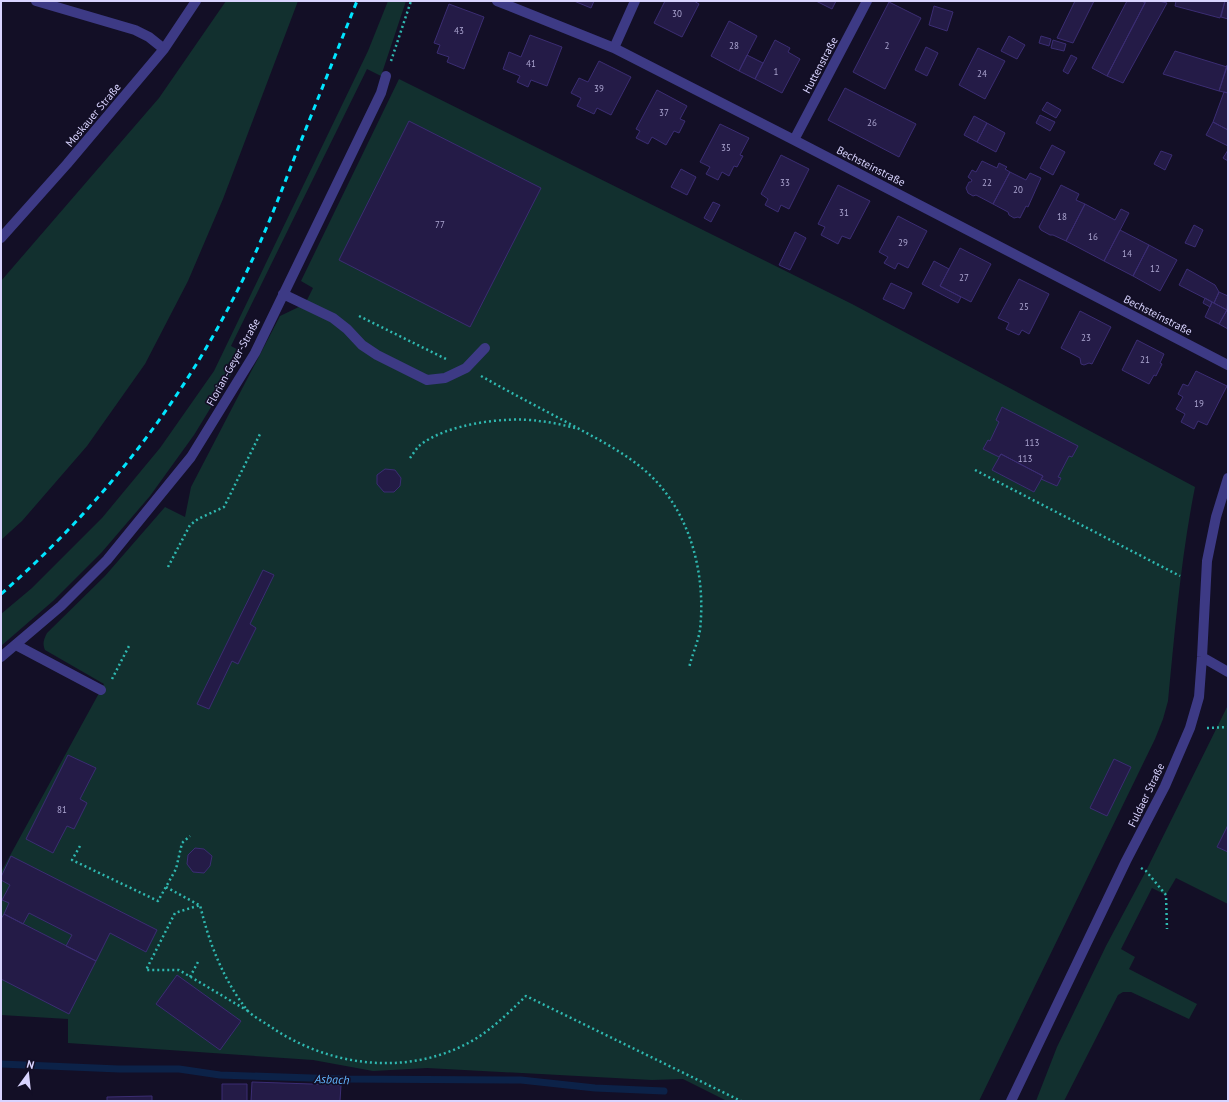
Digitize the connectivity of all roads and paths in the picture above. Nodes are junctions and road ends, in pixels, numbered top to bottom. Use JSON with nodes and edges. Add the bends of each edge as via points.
{"nodes":[{"id":1,"x":36,"y":1,"type":"edge"},
{"id":2,"x":196,"y":1,"type":"edge"},
{"id":3,"x":411,"y":1,"type":"edge"},
{"id":4,"x":497,"y":1,"type":"edge"},
{"id":5,"x":635,"y":1,"type":"edge"},
{"id":6,"x":867,"y":1,"type":"edge"},
{"id":7,"x":614,"y":48,"type":"junction"},
{"id":8,"x":164,"y":49,"type":"junction"},
{"id":9,"x":386,"y":76,"type":"joint"},
{"id":10,"x":794,"y":140,"type":"junction"},
{"id":11,"x":1,"y":238,"type":"edge"},
{"id":12,"x":283,"y":294,"type":"junction"},
{"id":13,"x":358,"y":316,"type":"dead end"},
{"id":14,"x":485,"y":348,"type":"dead end"},
{"id":15,"x":1228,"y":364,"type":"edge"},
{"id":16,"x":466,"y":368,"type":"junction"},
{"id":17,"x":578,"y":428,"type":"junction"},
{"id":18,"x":262,"y":432,"type":"dead end"},
{"id":19,"x":410,"y":458,"type":"dead end"},
{"id":20,"x":975,"y":470,"type":"dead end"},
{"id":21,"x":1228,"y":478,"type":"edge"},
{"id":22,"x":168,"y":567,"type":"dead end"},
{"id":23,"x":1180,"y":576,"type":"dead end"},
{"id":24,"x":16,"y":645,"type":"junction"},
{"id":25,"x":129,"y":646,"type":"dead end"},
{"id":26,"x":1,"y":657,"type":"edge"},
{"id":27,"x":1202,"y":657,"type":"junction"},
{"id":28,"x":689,"y":668,"type":"dead end"},
{"id":29,"x":1228,"y":672,"type":"edge"},
{"id":30,"x":113,"y":677,"type":"dead end"},
{"id":31,"x":101,"y":690,"type":"dead end"},
{"id":32,"x":190,"y":836,"type":"dead end"},
{"id":33,"x":80,"y":846,"type":"dead end"},
{"id":34,"x":1126,"y":861,"type":"junction"},
{"id":35,"x":166,"y":887,"type":"junction"},
{"id":36,"x":200,"y":905,"type":"junction"},
{"id":37,"x":1167,"y":929,"type":"dead end"},
{"id":38,"x":200,"y":960,"type":"dead end"},
{"id":39,"x":190,"y":977,"type":"junction"},
{"id":40,"x":248,"y":1011,"type":"junction"},
{"id":41,"x":741,"y":1101,"type":"edge"},
{"id":42,"x":1011,"y":1101,"type":"edge"}],
"edges":[{"from":1,"to":8,"type":"street","via":[[135,30]]},
{"from":2,"to":8,"type":"street","name":"Moskauer Straße"},
{"from":3,"to":9,"type":"path"},
{"from":4,"to":7,"type":"street","name":"Bechsteinstraße"},
{"from":5,"to":7,"type":"street"},
{"from":6,"to":10,"type":"street","name":"Huttenstraße"},
{"from":7,"to":10,"type":"street","name":"Bechsteinstraße"},
{"from":8,"to":11,"type":"street","name":"Moskauer Straße"},
{"from":9,"to":12,"type":"street","name":"Florian-Geyer-Straße"},
{"from":10,"to":15,"type":"street","name":"Bechsteinstraße"},
{"from":12,"to":16,"type":"street","via":[[332,318],[377,355],[427,380],[445,378]]},
{"from":12,"to":24,"type":"street","name":"Florian-Geyer-Straße","via":[[255,353],[191,457],[108,560]]},
{"from":13,"to":16,"type":"path"},
{"from":14,"to":16,"type":"street"},
{"from":16,"to":17,"type":"path"},
{"from":17,"to":19,"type":"path","via":[[538,420],[480,423],[456,428],[436,436],[418,446]]},
{"from":17,"to":28,"type":"path","via":[[608,444],[651,476],[669,497],[682,520],[699,569],[701,600],[700,631]]},
{"from":18,"to":22,"type":"path","via":[[224,507],[190,525]]},
{"from":20,"to":23,"type":"path"},
{"from":21,"to":27,"type":"street","name":"Fuldaer Straße","via":[[1207,560]]},
{"from":24,"to":26,"type":"street","name":"Florian-Geyer-Straße"},
{"from":24,"to":31,"type":"street"},
{"from":25,"to":30,"type":"path"},
{"from":27,"to":29,"type":"street"},
{"from":27,"to":34,"type":"street","name":"Fuldaer Straße","via":[[1198,697],[1190,728],[1165,786]]},
{"from":32,"to":35,"type":"path","via":[[182,843],[176,869]]},
{"from":33,"to":35,"type":"path","via":[[72,860],[158,901]]},
{"from":34,"to":37,"type":"path","via":[[1146,871],[1166,895]]},
{"from":34,"to":42,"type":"street","name":"Fuldaer Straße"},
{"from":35,"to":36,"type":"path"},
{"from":36,"to":39,"type":"path","via":[[175,913],[146,970],[179,970]]},
{"from":36,"to":40,"type":"path","via":[[207,934],[222,971]]},
{"from":38,"to":39,"type":"path"},
{"from":39,"to":40,"type":"path"},
{"from":40,"to":41,"type":"path","via":[[289,1038],[312,1049],[379,1064],[443,1054],[470,1042],[495,1025],[526,996]]}]}
